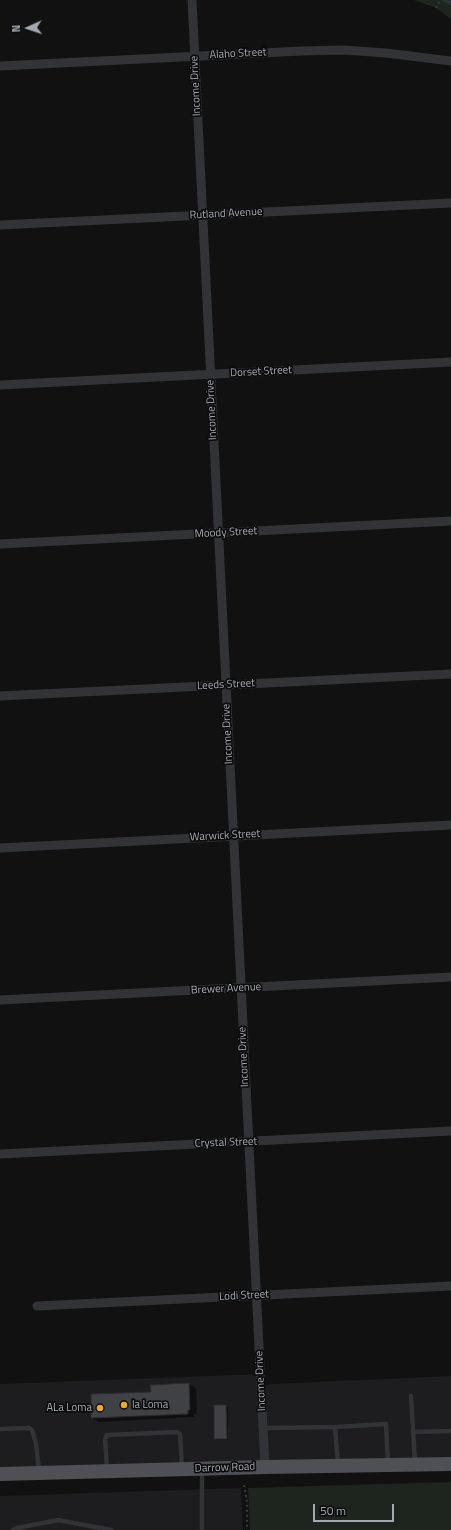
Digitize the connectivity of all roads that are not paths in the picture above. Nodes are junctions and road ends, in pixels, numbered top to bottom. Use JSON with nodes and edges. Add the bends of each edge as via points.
{"nodes":[{"id":1,"x":192,"y":0,"type":"edge"},
{"id":2,"x":195,"y":56,"type":"junction"},
{"id":3,"x":451,"y":61,"type":"edge"},
{"id":4,"x":0,"y":66,"type":"edge"},
{"id":5,"x":451,"y":203,"type":"edge"},
{"id":6,"x":204,"y":216,"type":"junction"},
{"id":7,"x":0,"y":225,"type":"edge"},
{"id":8,"x":451,"y":362,"type":"edge"},
{"id":9,"x":210,"y":374,"type":"junction"},
{"id":10,"x":0,"y":385,"type":"edge"},
{"id":11,"x":451,"y":521,"type":"edge"},
{"id":12,"x":219,"y":533,"type":"junction"},
{"id":13,"x":0,"y":544,"type":"edge"},
{"id":14,"x":451,"y":674,"type":"edge"},
{"id":15,"x":226,"y":685,"type":"junction"},
{"id":16,"x":0,"y":696,"type":"edge"},
{"id":17,"x":451,"y":825,"type":"edge"},
{"id":18,"x":234,"y":836,"type":"junction"},
{"id":19,"x":0,"y":848,"type":"edge"},
{"id":20,"x":451,"y":978,"type":"edge"},
{"id":21,"x":241,"y":988,"type":"junction"},
{"id":22,"x":0,"y":1000,"type":"edge"},
{"id":23,"x":451,"y":1132,"type":"edge"},
{"id":24,"x":249,"y":1142,"type":"junction"},
{"id":25,"x":0,"y":1154,"type":"edge"},
{"id":26,"x":451,"y":1286,"type":"edge"},
{"id":27,"x":257,"y":1296,"type":"junction"},
{"id":28,"x":38,"y":1306,"type":"dead end"},
{"id":29,"x":411,"y":1396,"type":"dead end"},
{"id":30,"x":335,"y":1427,"type":"junction"},
{"id":31,"x":263,"y":1428,"type":"junction"},
{"id":32,"x":0,"y":1429,"type":"edge"},
{"id":33,"x":451,"y":1430,"type":"edge"},
{"id":34,"x":413,"y":1432,"type":"junction"},
{"id":35,"x":451,"y":1464,"type":"edge"},
{"id":36,"x":415,"y":1465,"type":"junction"},
{"id":37,"x":338,"y":1466,"type":"junction"},
{"id":38,"x":388,"y":1466,"type":"junction"},
{"id":39,"x":266,"y":1467,"type":"junction"},
{"id":40,"x":202,"y":1469,"type":"junction"},
{"id":41,"x":182,"y":1470,"type":"junction"},
{"id":42,"x":107,"y":1471,"type":"junction"},
{"id":43,"x":39,"y":1473,"type":"junction"},
{"id":44,"x":0,"y":1474,"type":"edge"},
{"id":45,"x":13,"y":1530,"type":"edge"},
{"id":46,"x":111,"y":1530,"type":"edge"},
{"id":47,"x":202,"y":1530,"type":"edge"}],
"edges":[{"from":1,"to":2,"type":"street","name":"Income Drive"},
{"from":2,"to":3,"type":"street","name":"Alaho Street","via":[[344,50]]},
{"from":2,"to":4,"type":"street","name":"Alaho Street"},
{"from":2,"to":6,"type":"street","name":"Income Drive"},
{"from":5,"to":6,"type":"street","name":"Rutland Avenue"},
{"from":6,"to":7,"type":"street","name":"Rutland Avenue"},
{"from":6,"to":9,"type":"street","name":"Income Drive"},
{"from":8,"to":9,"type":"street","name":"Dorset Street"},
{"from":9,"to":10,"type":"street","name":"Dorset Street"},
{"from":9,"to":12,"type":"street","name":"Income Drive"},
{"from":11,"to":12,"type":"street","name":"Moody Street"},
{"from":12,"to":13,"type":"street","name":"Moody Street"},
{"from":12,"to":15,"type":"street","name":"Income Drive"},
{"from":14,"to":15,"type":"street","name":"Leeds Street"},
{"from":15,"to":16,"type":"street","name":"Leeds Street"},
{"from":15,"to":18,"type":"street","name":"Income Drive"},
{"from":17,"to":18,"type":"street","name":"Warwick Street"},
{"from":18,"to":19,"type":"street","name":"Warwick Street"},
{"from":18,"to":21,"type":"street","name":"Income Drive"},
{"from":20,"to":21,"type":"street","name":"Brewer Avenue"},
{"from":21,"to":22,"type":"street","name":"Brewer Avenue"},
{"from":21,"to":24,"type":"street","name":"Income Drive"},
{"from":23,"to":24,"type":"street","name":"Crystal Street"},
{"from":24,"to":25,"type":"street","name":"Crystal Street"},
{"from":24,"to":27,"type":"street","name":"Income Drive"},
{"from":26,"to":27,"type":"street","name":"Lodi Street"},
{"from":27,"to":28,"type":"street","name":"Lodi Street"},
{"from":27,"to":31,"type":"street","name":"Income Drive"},
{"from":29,"to":34,"type":"lane"},
{"from":30,"to":31,"type":"lane"},
{"from":30,"to":37,"type":"lane"},
{"from":30,"to":38,"type":"lane","via":[[386,1424]]},
{"from":31,"to":39,"type":"street","name":"Income Drive"},
{"from":32,"to":43,"type":"lane","via":[[32,1430]]},
{"from":33,"to":34,"type":"lane"},
{"from":34,"to":36,"type":"lane"},
{"from":35,"to":36,"type":"main road","name":"Darrow Road"},
{"from":36,"to":38,"type":"main road","name":"Darrow Road"},
{"from":37,"to":38,"type":"main road","name":"Darrow Road"},
{"from":37,"to":39,"type":"main road","name":"Darrow Road"},
{"from":39,"to":40,"type":"main road","name":"Darrow Road"},
{"from":40,"to":41,"type":"main road","name":"Darrow Road"},
{"from":40,"to":47,"type":"lane"},
{"from":41,"to":42,"type":"main road","name":"Darrow Road"},
{"from":41,"to":42,"type":"lane","via":[[180,1434],[177,1432],[106,1435]]},
{"from":42,"to":43,"type":"main road","name":"Darrow Road"},
{"from":43,"to":44,"type":"main road","name":"Darrow Road"},
{"from":45,"to":46,"type":"lane","via":[[58,1520]]}]}
